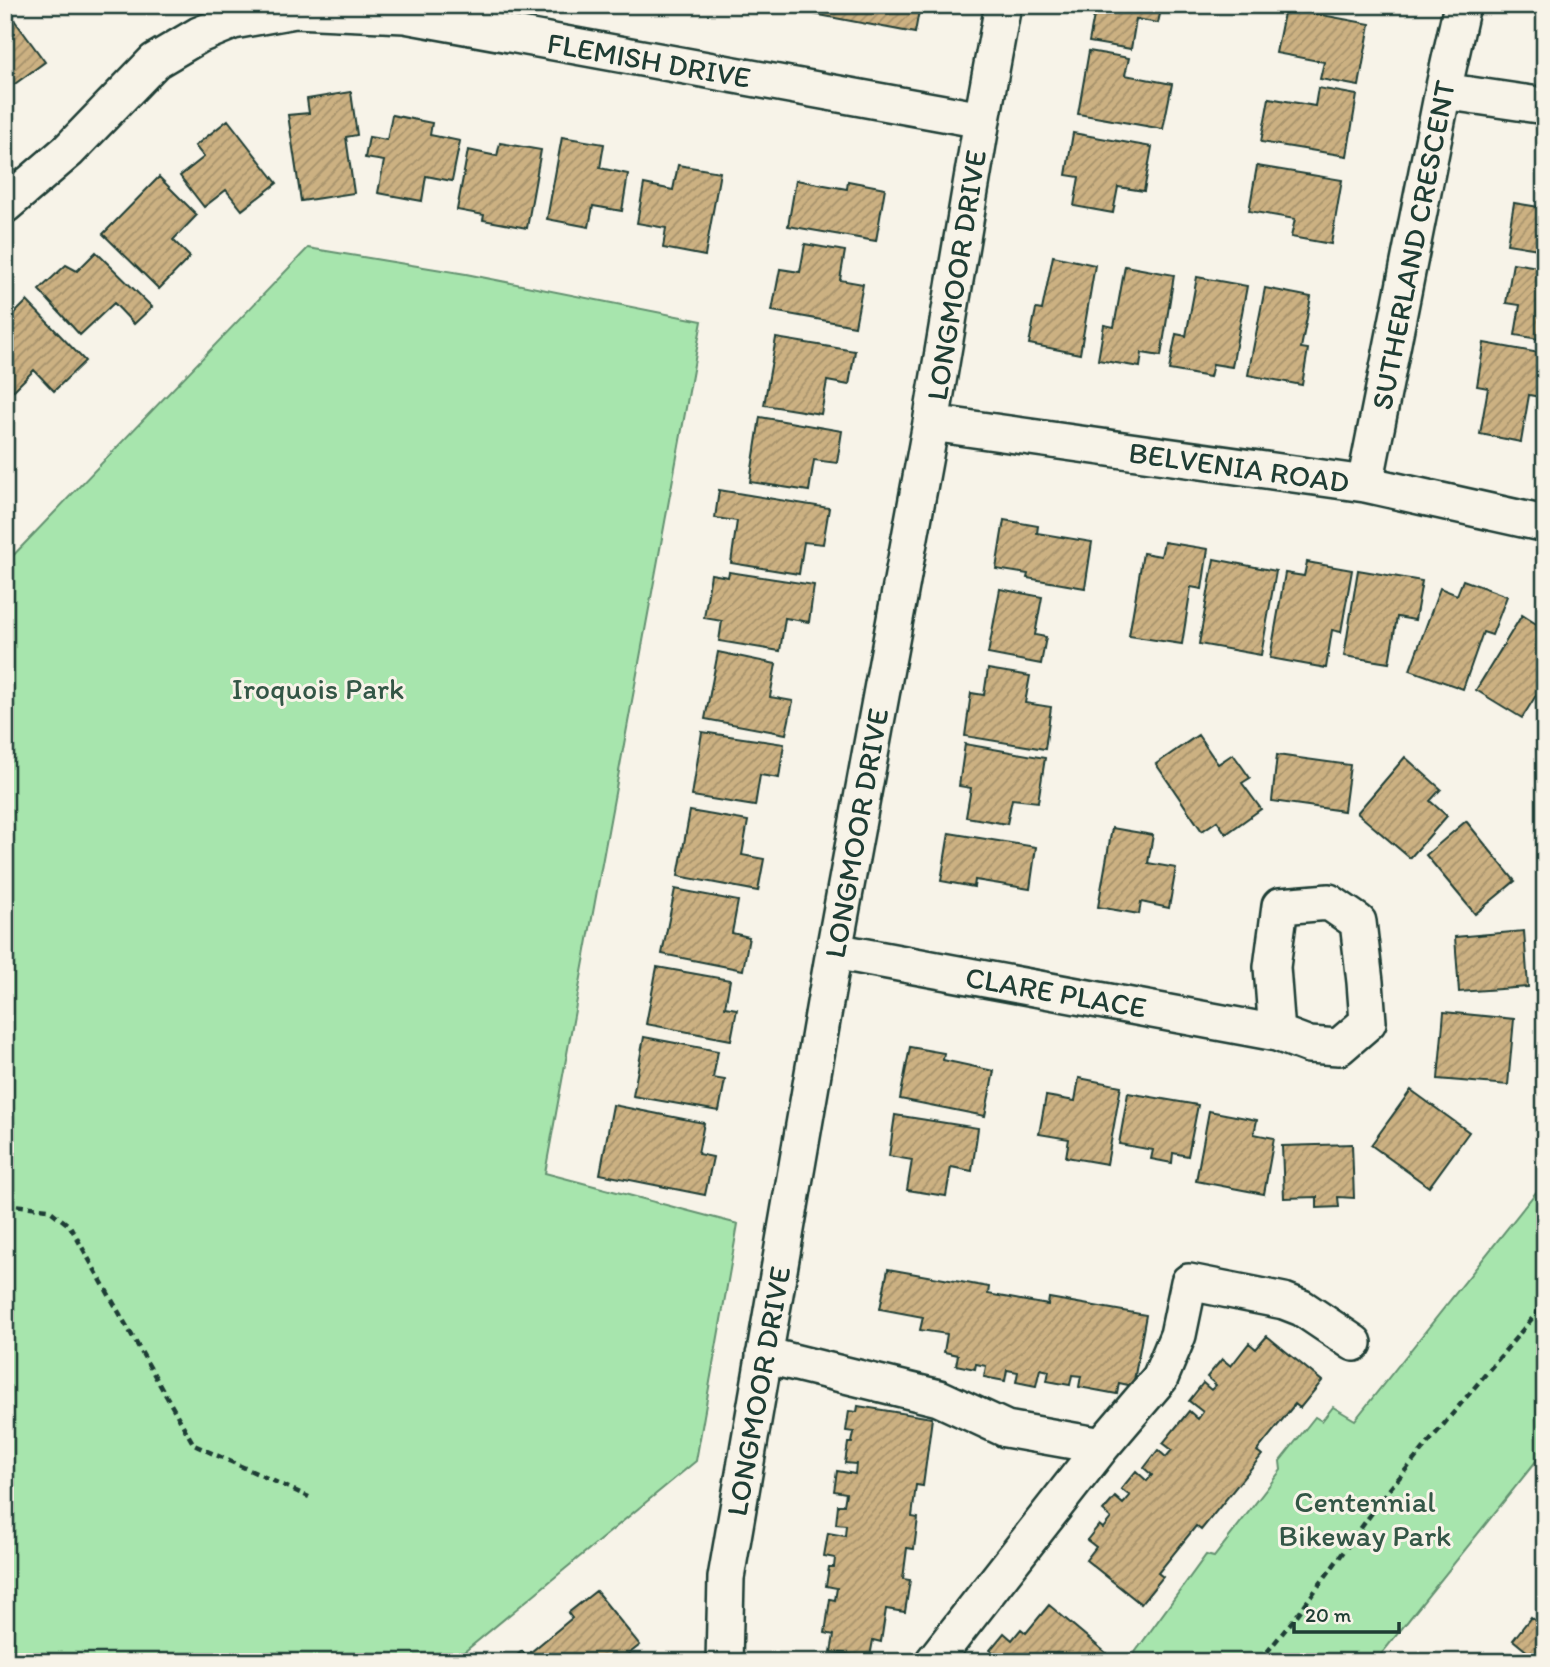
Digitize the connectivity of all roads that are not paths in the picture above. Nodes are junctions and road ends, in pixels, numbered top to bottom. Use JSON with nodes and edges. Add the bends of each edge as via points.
{"nodes":[{"id":1,"x":1003,"y":5,"type":"edge"},
{"id":2,"x":1462,"y":5,"type":"edge"},
{"id":3,"x":295,"y":8,"type":"edge"},
{"id":4,"x":1443,"y":91,"type":"junction"},
{"id":5,"x":1545,"y":106,"type":"edge"},
{"id":6,"x":982,"y":120,"type":"junction"},
{"id":7,"x":5,"y":205,"type":"edge"},
{"id":8,"x":931,"y":423,"type":"junction"},
{"id":9,"x":1365,"y":484,"type":"junction"},
{"id":10,"x":1545,"y":524,"type":"edge"},
{"id":11,"x":834,"y":951,"type":"junction"},
{"id":12,"x":1277,"y":1032,"type":"dead end"},
{"id":13,"x":1354,"y":1343,"type":"dead end"},
{"id":14,"x":764,"y":1355,"type":"junction"},
{"id":15,"x":1102,"y":1446,"type":"junction"},
{"id":16,"x":724,"y":1662,"type":"edge"},
{"id":17,"x":933,"y":1662,"type":"edge"}],
"edges":[{"from":1,"to":6,"type":"street","name":"LONGMOOR DRIVE"},
{"from":2,"to":4,"type":"street","name":"SUTHERLAND CRESCENT"},
{"from":3,"to":6,"type":"street","name":"FLEMISH DRIVE","via":[[405,15]]},
{"from":3,"to":7,"type":"street","name":"FLEMISH DRIVE","via":[[233,21],[155,61],[68,151]]},
{"from":4,"to":5,"type":"street"},
{"from":4,"to":9,"type":"street","name":"SUTHERLAND CRESCENT"},
{"from":6,"to":8,"type":"street","name":"LONGMOOR DRIVE"},
{"from":8,"to":9,"type":"street","name":"BELVENIA ROAD"},
{"from":8,"to":11,"type":"street","name":"LONGMOOR DRIVE"},
{"from":9,"to":10,"type":"street","name":"BELVENIA ROAD"},
{"from":11,"to":12,"type":"street","name":"CLARE PLACE"},
{"from":11,"to":14,"type":"street","name":"LONGMOOR DRIVE"},
{"from":13,"to":15,"type":"street","via":[[1284,1301],[1189,1282],[1178,1335],[1160,1378]]},
{"from":14,"to":15,"type":"street","via":[[939,1398],[1006,1429]]},
{"from":14,"to":16,"type":"street","name":"LONGMOOR DRIVE","via":[[726,1578]]},
{"from":15,"to":17,"type":"street"}]}
